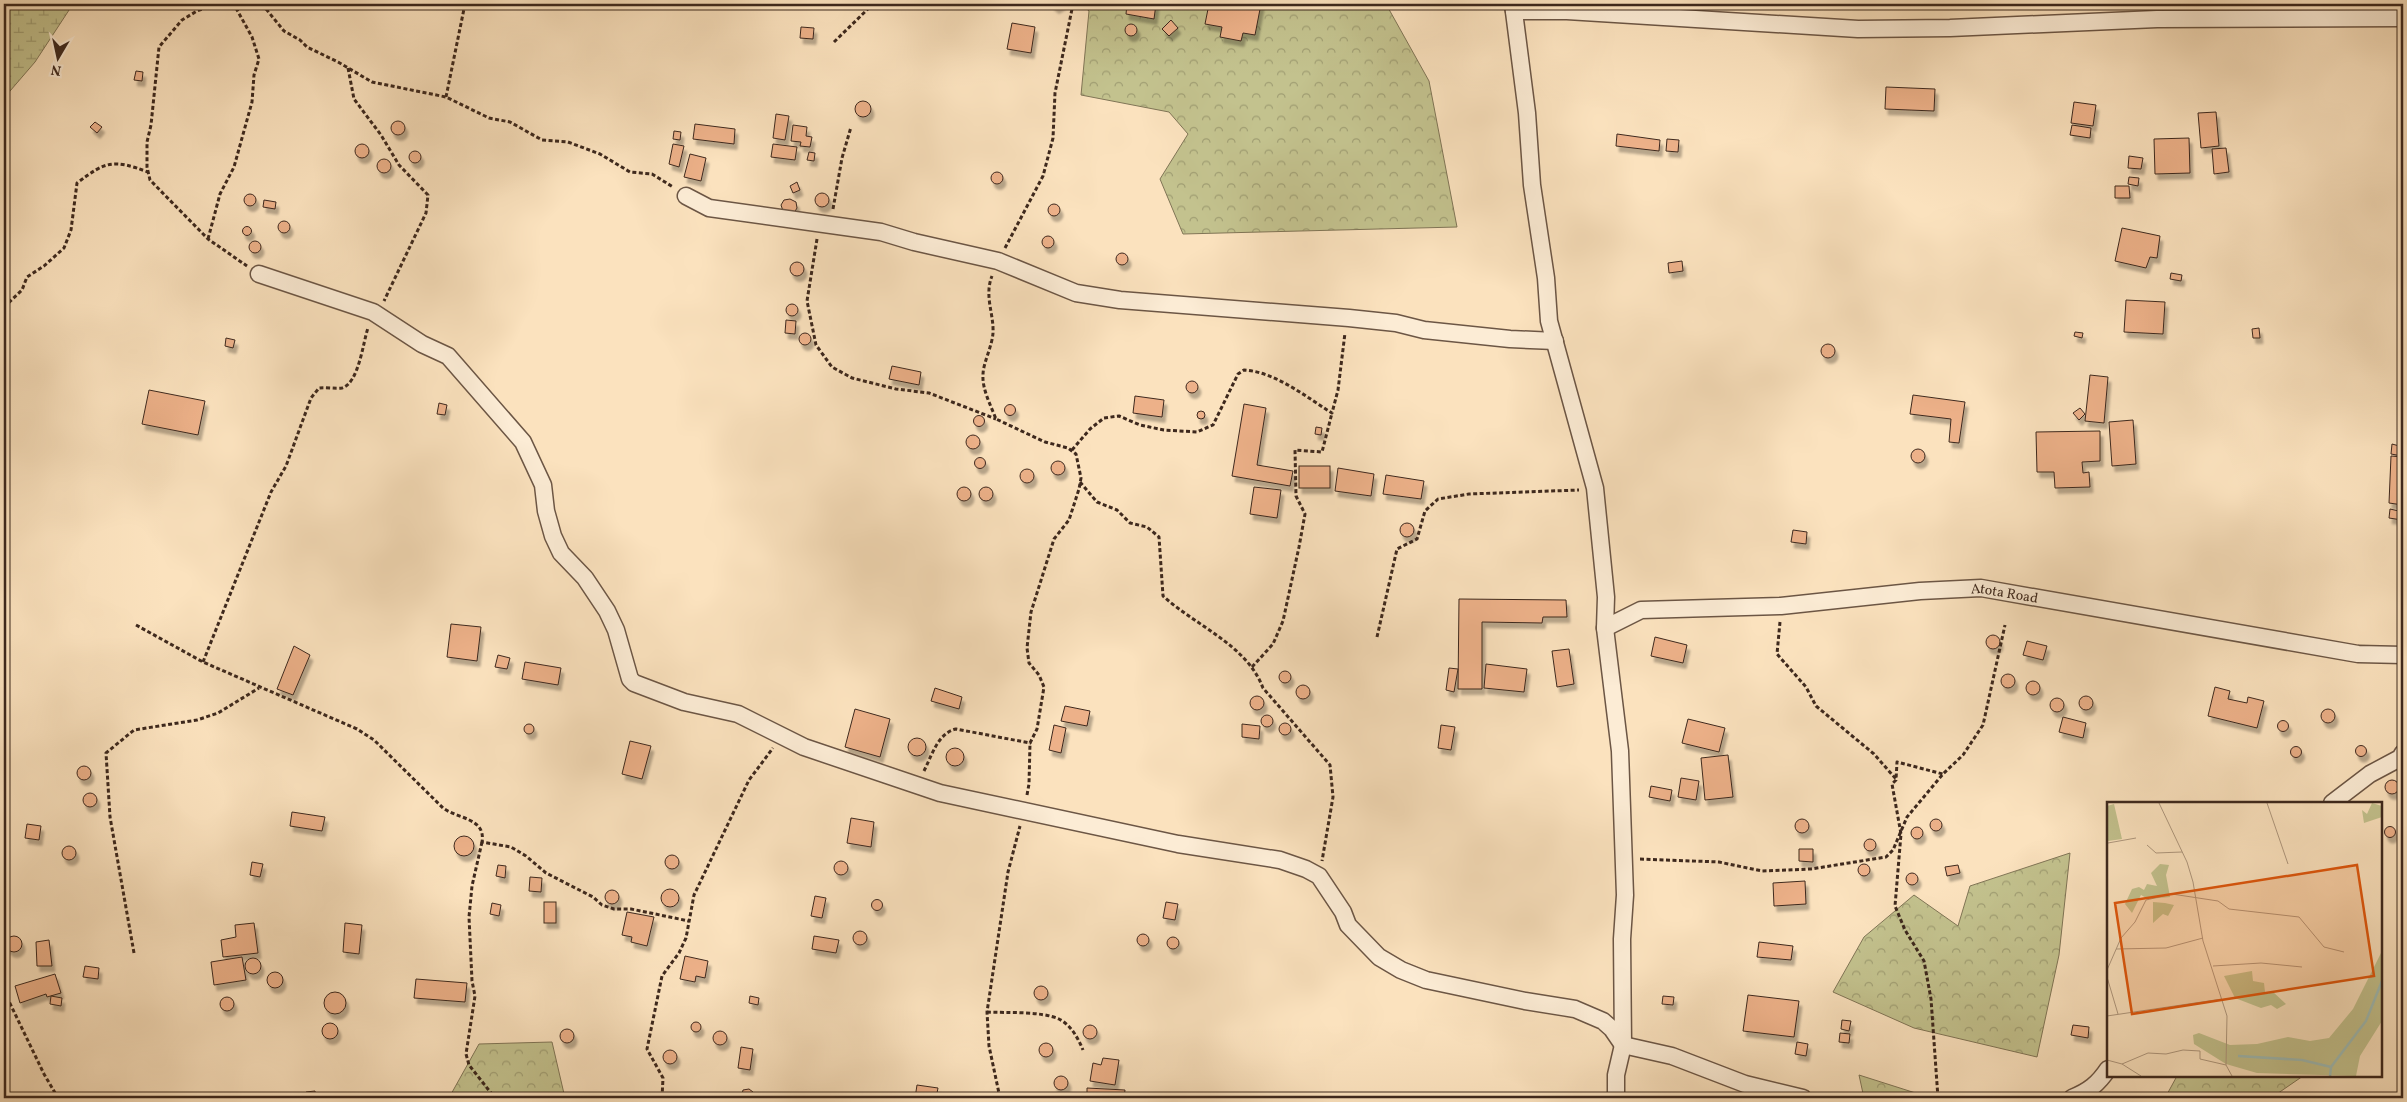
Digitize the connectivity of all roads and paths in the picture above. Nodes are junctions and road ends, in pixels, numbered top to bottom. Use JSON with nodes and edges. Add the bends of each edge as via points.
{"nodes":[{"id":1,"x":262,"y":4,"type":"edge"},
{"id":2,"x":465,"y":4,"type":"edge"},
{"id":3,"x":873,"y":4,"type":"edge"},
{"id":4,"x":1073,"y":4,"type":"edge"},
{"id":5,"x":1514,"y":8,"type":"edge"},
{"id":6,"x":2403,"y":18,"type":"edge"},
{"id":7,"x":834,"y":42,"type":"dead end"},
{"id":8,"x":348,"y":68,"type":"junction"},
{"id":9,"x":446,"y":97,"type":"junction"},
{"id":10,"x":851,"y":127,"type":"dead end"},
{"id":11,"x":148,"y":172,"type":"junction"},
{"id":12,"x":686,"y":196,"type":"joint"},
{"id":13,"x":825,"y":224,"type":"junction"},
{"id":14,"x":208,"y":239,"type":"junction"},
{"id":15,"x":998,"y":262,"type":"junction"},
{"id":16,"x":259,"y":274,"type":"joint"},
{"id":17,"x":4,"y":307,"type":"edge"},
{"id":18,"x":375,"y":314,"type":"junction"},
{"id":19,"x":1349,"y":318,"type":"junction"},
{"id":20,"x":1555,"y":341,"type":"junction"},
{"id":21,"x":1332,"y":413,"type":"junction"},
{"id":22,"x":996,"y":419,"type":"junction"},
{"id":23,"x":1072,"y":450,"type":"junction"},
{"id":24,"x":1080,"y":482,"type":"junction"},
{"id":25,"x":1595,"y":488,"type":"junction"},
{"id":26,"x":1781,"y":606,"type":"junction"},
{"id":27,"x":2005,"y":624,"type":"dead end"},
{"id":28,"x":136,"y":625,"type":"dead end"},
{"id":29,"x":1605,"y":628,"type":"junction"},
{"id":30,"x":1377,"y":637,"type":"dead end"},
{"id":31,"x":2403,"y":655,"type":"edge"},
{"id":32,"x":203,"y":662,"type":"junction"},
{"id":33,"x":1252,"y":667,"type":"junction"},
{"id":34,"x":259,"y":688,"type":"junction"},
{"id":35,"x":781,"y":737,"type":"junction"},
{"id":36,"x":1030,"y":743,"type":"junction"},
{"id":37,"x":2403,"y":753,"type":"edge"},
{"id":38,"x":1943,"y":774,"type":"junction"},
{"id":39,"x":1896,"y":780,"type":"junction"},
{"id":40,"x":917,"y":786,"type":"junction"},
{"id":41,"x":2333,"y":802,"type":"edge"},
{"id":42,"x":1023,"y":812,"type":"junction"},
{"id":43,"x":1901,"y":834,"type":"junction"},
{"id":44,"x":482,"y":842,"type":"junction"},
{"id":45,"x":1622,"y":858,"type":"junction"},
{"id":46,"x":1319,"y":876,"type":"junction"},
{"id":47,"x":689,"y":921,"type":"junction"},
{"id":48,"x":134,"y":953,"type":"dead end"},
{"id":49,"x":4,"y":991,"type":"edge"},
{"id":50,"x":987,"y":1012,"type":"junction"},
{"id":51,"x":1623,"y":1044,"type":"junction"},
{"id":52,"x":1084,"y":1050,"type":"dead end"},
{"id":53,"x":2107,"y":1070,"type":"edge"},
{"id":54,"x":58,"y":1098,"type":"edge"},
{"id":55,"x":495,"y":1098,"type":"edge"},
{"id":56,"x":662,"y":1098,"type":"edge"},
{"id":57,"x":1000,"y":1098,"type":"edge"},
{"id":58,"x":1616,"y":1098,"type":"edge"},
{"id":59,"x":1804,"y":1098,"type":"edge"},
{"id":60,"x":1938,"y":1098,"type":"edge"},
{"id":61,"x":2072,"y":1098,"type":"edge"}],
"edges":[{"from":1,"to":8,"type":"path","via":[[284,31]]},
{"from":2,"to":9,"type":"path"},
{"from":3,"to":7,"type":"path"},
{"from":4,"to":15,"type":"path","via":[[1055,93],[1053,138],[1043,176]]},
{"from":5,"to":6,"type":"street","via":[[1858,29],[2157,19]]},
{"from":5,"to":20,"type":"street","via":[[1532,185],[1549,321]]},
{"from":8,"to":9,"type":"path","via":[[372,82]]},
{"from":8,"to":18,"type":"path","via":[[354,99],[399,165],[428,195],[426,213]]},
{"from":9,"to":12,"type":"path","via":[[489,118],[510,122],[542,140],[568,142],[600,154],[630,172],[652,174]]},
{"from":10,"to":13,"type":"path"},
{"from":11,"to":14,"type":"path","via":[[150,180]]},
{"from":11,"to":14,"type":"path","via":[[147,142],[159,47],[182,20],[197,11],[211,6],[236,8],[252,37],[259,59],[245,130],[234,167],[220,194]]},
{"from":11,"to":17,"type":"path","via":[[128,164],[114,163],[97,168],[77,183],[71,230],[64,248],[27,277],[22,290]]},
{"from":12,"to":13,"type":"street","via":[[709,208]]},
{"from":13,"to":15,"type":"street","via":[[882,232]]},
{"from":13,"to":22,"type":"path","via":[[807,301],[816,345],[832,367],[852,378],[929,393]]},
{"from":14,"to":16,"type":"path"},
{"from":15,"to":19,"type":"street","via":[[1076,293],[1120,300]]},
{"from":15,"to":22,"type":"path","via":[[989,284],[988,304],[993,332],[983,374]]},
{"from":16,"to":18,"type":"street"},
{"from":18,"to":32,"type":"path","via":[[358,368],[346,386],[340,389],[319,388],[311,398],[286,466],[271,492]]},
{"from":18,"to":35,"type":"street","via":[[422,344],[448,356],[524,442],[543,485],[553,536],[561,553],[585,578],[607,611],[630,679],[684,702],[738,714]]},
{"from":19,"to":20,"type":"street","via":[[1424,330]]},
{"from":19,"to":21,"type":"path"},
{"from":20,"to":25,"type":"street"},
{"from":21,"to":23,"type":"path","via":[[1274,377],[1244,370],[1238,374],[1214,425],[1197,432],[1164,430],[1118,416],[1104,418]]},
{"from":21,"to":33,"type":"path","via":[[1322,452],[1295,450],[1296,496],[1305,514],[1299,547],[1283,622],[1273,644]]},
{"from":22,"to":23,"type":"path","via":[[1045,442]]},
{"from":23,"to":24,"type":"path","via":[[1076,454]]},
{"from":24,"to":33,"type":"path","via":[[1097,502],[1117,510],[1130,523],[1147,527],[1160,538],[1163,596]]},
{"from":24,"to":36,"type":"path","via":[[1069,520],[1054,539],[1032,612],[1027,648],[1029,663],[1044,687],[1037,729]]},
{"from":25,"to":29,"type":"street","via":[[1606,597]]},
{"from":25,"to":30,"type":"path","via":[[1469,494],[1438,499],[1425,511],[1417,540],[1397,549]]},
{"from":26,"to":29,"type":"street","name":"Atota Road","via":[[1641,610]]},
{"from":26,"to":31,"type":"street","name":"Atota Road","via":[[1981,588],[2358,654]]},
{"from":26,"to":39,"type":"path","via":[[1777,654],[1806,687],[1816,706],[1874,754]]},
{"from":27,"to":38,"type":"path","via":[[1983,725],[1963,755]]},
{"from":28,"to":32,"type":"path"},
{"from":29,"to":45,"type":"street","via":[[1620,751]]},
{"from":32,"to":34,"type":"path"},
{"from":33,"to":46,"type":"path","via":[[1263,688],[1330,765],[1333,798]]},
{"from":34,"to":44,"type":"path","via":[[313,708],[374,740],[443,808],[477,822]]},
{"from":34,"to":48,"type":"path","via":[[218,713],[197,720],[134,730],[106,753],[110,817]]},
{"from":35,"to":40,"type":"street"},
{"from":35,"to":47,"type":"path","via":[[749,780],[694,895]]},
{"from":36,"to":40,"type":"path","via":[[951,730],[943,734]]},
{"from":36,"to":42,"type":"path","via":[[1029,784]]},
{"from":37,"to":41,"type":"street"},
{"from":38,"to":39,"type":"path","via":[[1897,762]]},
{"from":38,"to":43,"type":"path","via":[[1907,817]]},
{"from":39,"to":43,"type":"path","via":[[1892,784]]},
{"from":40,"to":42,"type":"street"},
{"from":42,"to":46,"type":"street","via":[[1178,844],[1280,860]]},
{"from":42,"to":50,"type":"path","via":[[1008,872]]},
{"from":43,"to":45,"type":"path","via":[[1886,857],[1811,869],[1762,871],[1719,862]]},
{"from":43,"to":60,"type":"path","via":[[1895,906],[1924,961],[1931,999]]},
{"from":44,"to":47,"type":"path","via":[[511,847],[546,873],[593,896],[602,906]]},
{"from":44,"to":55,"type":"path","via":[[469,917],[472,980],[476,996],[466,1054],[469,1065]]},
{"from":45,"to":51,"type":"street","via":[[1625,895]]},
{"from":46,"to":51,"type":"street","via":[[1348,925],[1379,957],[1402,970],[1426,980],[1575,1009],[1603,1021]]},
{"from":47,"to":56,"type":"path","via":[[679,953],[662,976],[647,1049],[663,1078]]},
{"from":49,"to":54,"type":"path"},
{"from":50,"to":52,"type":"path","via":[[1034,1014],[1059,1019],[1076,1034]]},
{"from":50,"to":57,"type":"path"},
{"from":51,"to":58,"type":"street","via":[[1616,1075]]},
{"from":51,"to":59,"type":"street","via":[[1672,1056],[1745,1084]]},
{"from":53,"to":61,"type":"street","via":[[2097,1084]]}]}
